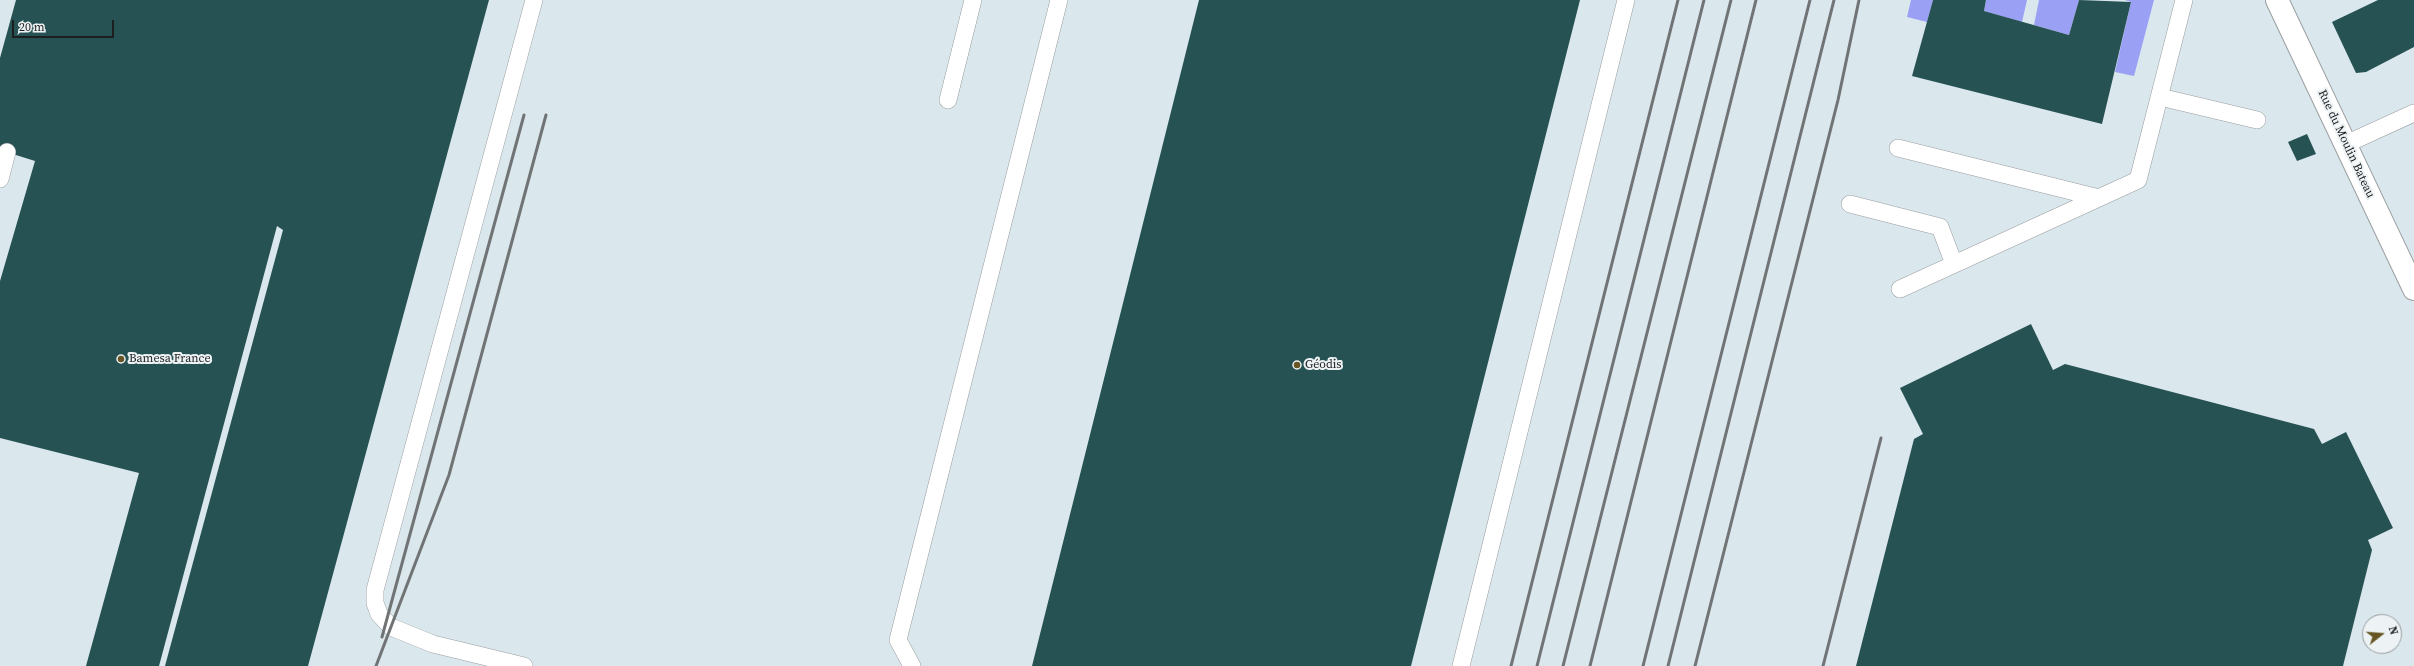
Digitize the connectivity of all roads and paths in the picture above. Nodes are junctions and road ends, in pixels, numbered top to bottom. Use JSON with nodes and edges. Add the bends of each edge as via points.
{"nodes":[{"id":1,"x":534,"y":0,"type":"edge"},
{"id":2,"x":973,"y":0,"type":"edge"},
{"id":3,"x":1059,"y":0,"type":"edge"},
{"id":4,"x":1626,"y":0,"type":"edge"},
{"id":5,"x":2184,"y":0,"type":"edge"},
{"id":6,"x":2278,"y":1,"type":"edge"},
{"id":7,"x":2160,"y":97,"type":"junction"},
{"id":8,"x":948,"y":100,"type":"dead end"},
{"id":9,"x":2414,"y":113,"type":"edge"},
{"id":10,"x":2257,"y":120,"type":"dead end"},
{"id":11,"x":2346,"y":144,"type":"junction"},
{"id":12,"x":1898,"y":148,"type":"dead end"},
{"id":13,"x":7,"y":152,"type":"dead end"},
{"id":14,"x":0,"y":179,"type":"edge"},
{"id":15,"x":2099,"y":198,"type":"junction"},
{"id":16,"x":1850,"y":204,"type":"dead end"},
{"id":17,"x":1954,"y":264,"type":"junction"},
{"id":18,"x":1900,"y":289,"type":"dead end"},
{"id":19,"x":2414,"y":289,"type":"edge"},
{"id":20,"x":524,"y":666,"type":"edge"},
{"id":21,"x":912,"y":666,"type":"edge"},
{"id":22,"x":1461,"y":666,"type":"edge"}],
"edges":[{"from":1,"to":20,"type":"lane","via":[[375,590],[378,614],[391,627],[433,644]]},
{"from":2,"to":8,"type":"lane"},
{"from":3,"to":21,"type":"lane","via":[[898,640]]},
{"from":4,"to":22,"type":"lane"},
{"from":5,"to":7,"type":"lane"},
{"from":6,"to":11,"type":"street","name":"Rue du Moulin Bateau"},
{"from":7,"to":10,"type":"lane"},
{"from":7,"to":15,"type":"lane","via":[[2138,180]]},
{"from":9,"to":11,"type":"lane"},
{"from":11,"to":19,"type":"street","name":"Rue du Moulin Bateau"},
{"from":12,"to":15,"type":"lane"},
{"from":13,"to":14,"type":"lane"},
{"from":15,"to":17,"type":"lane"},
{"from":16,"to":17,"type":"lane","via":[[1940,227]]},
{"from":17,"to":18,"type":"lane"}]}
